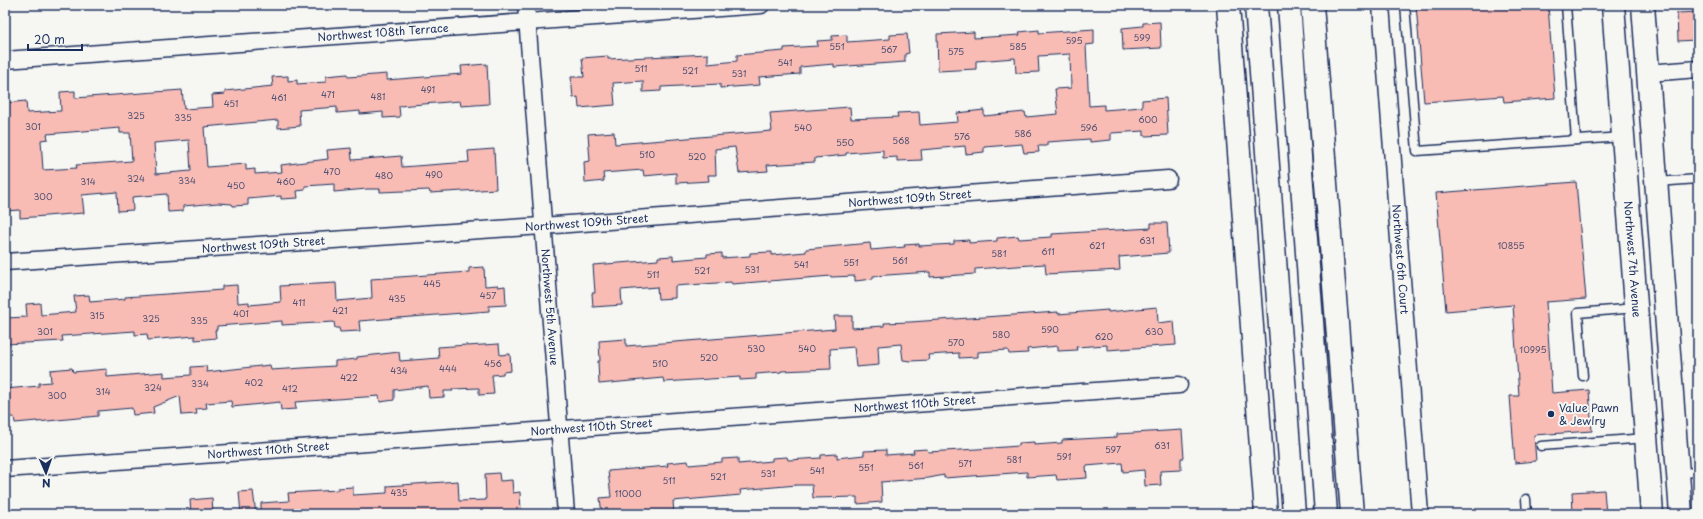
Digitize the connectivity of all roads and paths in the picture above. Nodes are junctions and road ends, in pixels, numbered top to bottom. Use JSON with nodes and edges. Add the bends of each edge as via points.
{"nodes":[{"id":1,"x":526,"y":5,"type":"edge"},
{"id":2,"x":761,"y":5,"type":"edge"},
{"id":3,"x":1228,"y":5,"type":"edge"},
{"id":4,"x":1256,"y":5,"type":"edge"},
{"id":5,"x":1289,"y":5,"type":"edge"},
{"id":6,"x":1312,"y":5,"type":"edge"},
{"id":7,"x":1381,"y":5,"type":"edge"},
{"id":8,"x":1405,"y":5,"type":"edge"},
{"id":9,"x":1566,"y":5,"type":"edge"},
{"id":10,"x":1613,"y":5,"type":"edge"},
{"id":11,"x":1626,"y":5,"type":"edge"},
{"id":12,"x":1643,"y":5,"type":"edge"},
{"id":13,"x":527,"y":22,"type":"junction"},
{"id":14,"x":5,"y":60,"type":"edge"},
{"id":15,"x":1698,"y":69,"type":"edge"},
{"id":16,"x":1648,"y":73,"type":"junction"},
{"id":17,"x":1623,"y":137,"type":"junction"},
{"id":18,"x":1576,"y":140,"type":"junction"},
{"id":19,"x":1168,"y":179,"type":"dead end"},
{"id":20,"x":1698,"y":179,"type":"edge"},
{"id":21,"x":1657,"y":182,"type":"junction"},
{"id":22,"x":542,"y":226,"type":"junction"},
{"id":23,"x":5,"y":262,"type":"edge"},
{"id":24,"x":1664,"y":271,"type":"junction"},
{"id":25,"x":1636,"y":308,"type":"junction"},
{"id":26,"x":1583,"y":376,"type":"dead end"},
{"id":27,"x":1178,"y":385,"type":"dead end"},
{"id":28,"x":560,"y":428,"type":"junction"},
{"id":29,"x":1647,"y":438,"type":"junction"},
{"id":30,"x":1541,"y":446,"type":"dead end"},
{"id":31,"x":5,"y":469,"type":"edge"},
{"id":32,"x":1688,"y":472,"type":"edge"},
{"id":33,"x":1526,"y":499,"type":"dead end"},
{"id":34,"x":566,"y":514,"type":"edge"},
{"id":35,"x":1266,"y":514,"type":"edge"},
{"id":36,"x":1294,"y":514,"type":"edge"},
{"id":37,"x":1326,"y":514,"type":"edge"},
{"id":38,"x":1352,"y":514,"type":"edge"},
{"id":39,"x":1420,"y":514,"type":"edge"},
{"id":40,"x":1527,"y":514,"type":"edge"},
{"id":41,"x":1652,"y":514,"type":"edge"},
{"id":42,"x":1681,"y":514,"type":"edge"}],
"edges":[{"from":1,"to":13,"type":"street","name":"Northwest 5th Avenue"},
{"from":2,"to":13,"type":"street","name":"Northwest 108th Terrace"},
{"from":3,"to":35,"type":"main road"},
{"from":4,"to":36,"type":"main road"},
{"from":5,"to":37,"type":"main road"},
{"from":6,"to":38,"type":"main road"},
{"from":7,"to":39,"type":"street","name":"Northwest 6th Court"},
{"from":8,"to":18,"type":"lane","via":[[1417,151]]},
{"from":9,"to":18,"type":"lane"},
{"from":10,"to":17,"type":"main road","name":"Northwest 7th Avenue"},
{"from":11,"to":16,"type":"main road","via":[[1630,44]]},
{"from":12,"to":16,"type":"main road"},
{"from":13,"to":14,"type":"street","name":"Northwest 108th Terrace"},
{"from":13,"to":22,"type":"street","name":"Northwest 5th Avenue"},
{"from":15,"to":16,"type":"street"},
{"from":16,"to":21,"type":"main road"},
{"from":17,"to":18,"type":"lane"},
{"from":17,"to":24,"type":"main road","via":[[1644,173],[1648,217]]},
{"from":17,"to":25,"type":"main road","name":"Northwest 7th Avenue"},
{"from":19,"to":22,"type":"street","name":"Northwest 109th Street"},
{"from":20,"to":21,"type":"lane"},
{"from":21,"to":24,"type":"main road"},
{"from":22,"to":23,"type":"street","name":"Northwest 109th Street"},
{"from":22,"to":28,"type":"street","name":"Northwest 5th Avenue"},
{"from":24,"to":32,"type":"main road"},
{"from":25,"to":26,"type":"lane","via":[[1578,313]]},
{"from":25,"to":29,"type":"main road","name":"Northwest 7th Avenue"},
{"from":27,"to":28,"type":"street","name":"Northwest 110th Street"},
{"from":28,"to":31,"type":"street","name":"Northwest 110th Street"},
{"from":28,"to":34,"type":"street","name":"Northwest 5th Avenue"},
{"from":29,"to":30,"type":"lane"},
{"from":29,"to":41,"type":"main road","name":"Northwest 7th Avenue"},
{"from":32,"to":42,"type":"main road"},
{"from":33,"to":40,"type":"lane"}]}
